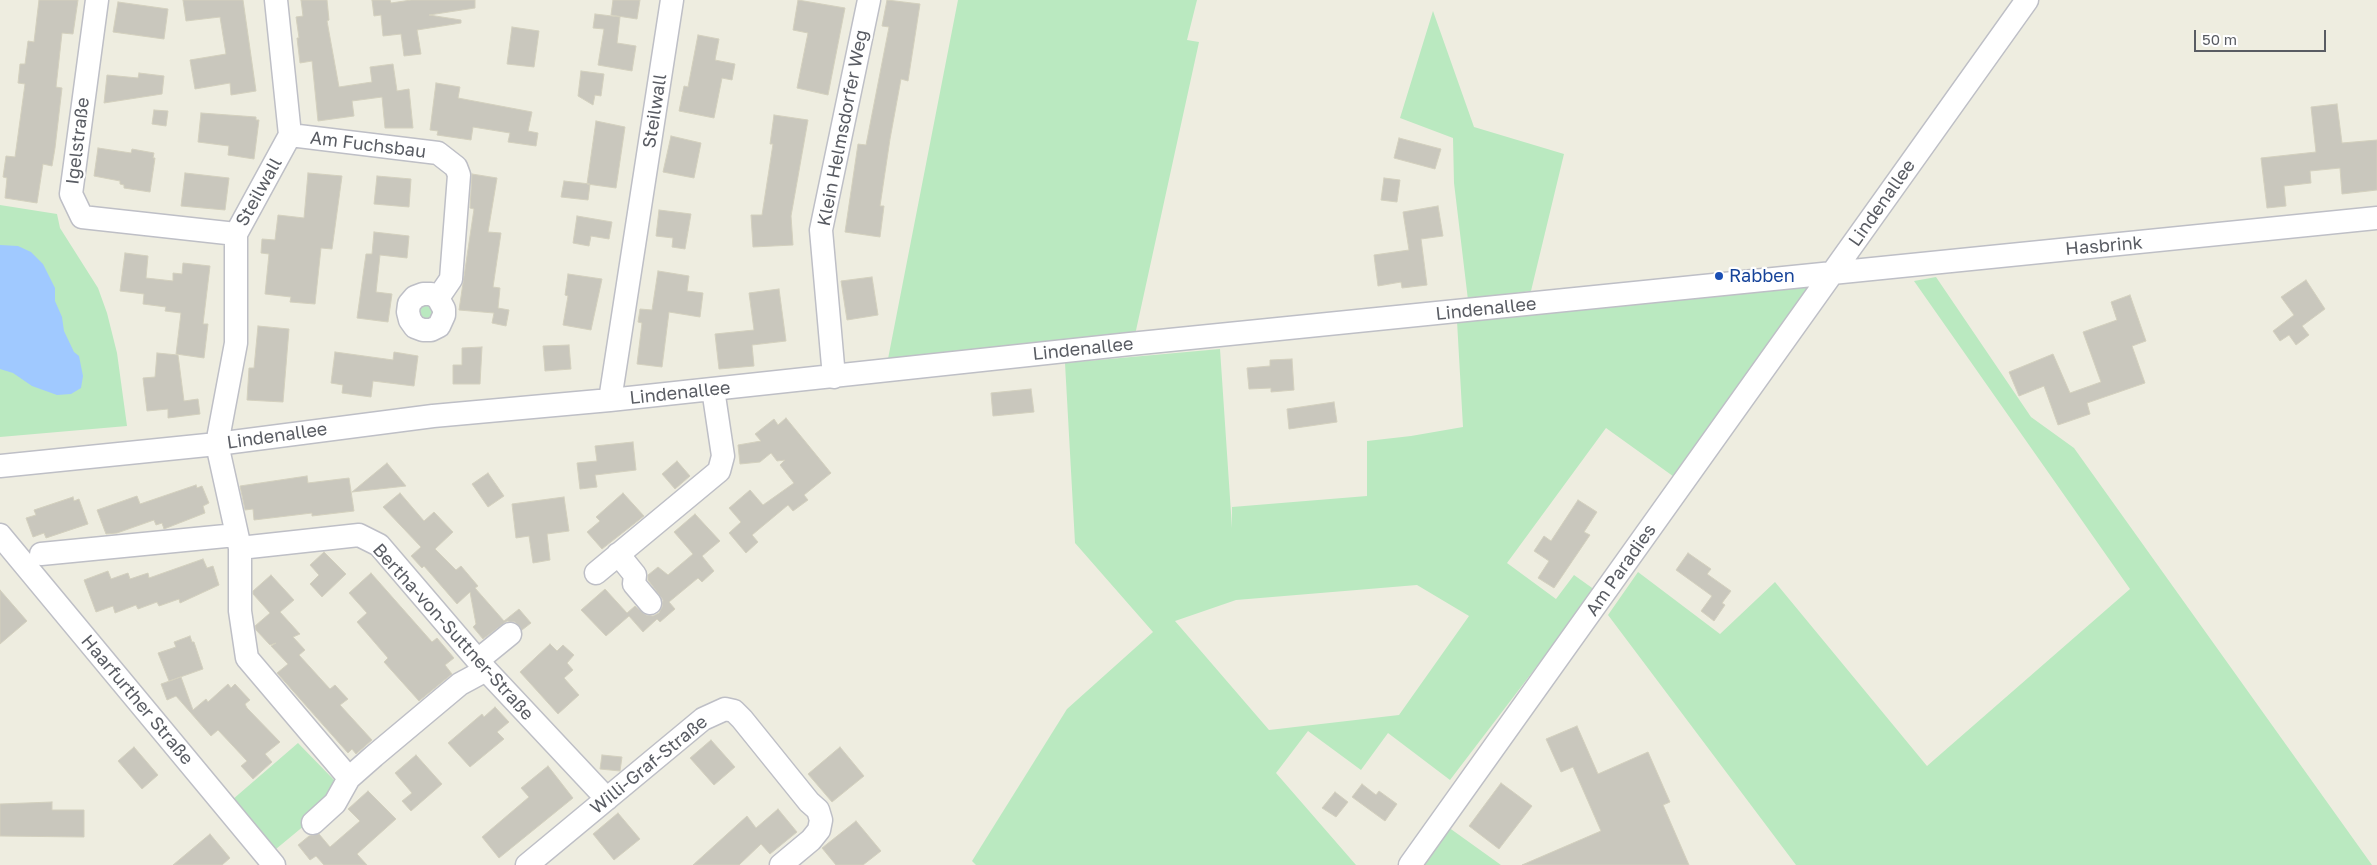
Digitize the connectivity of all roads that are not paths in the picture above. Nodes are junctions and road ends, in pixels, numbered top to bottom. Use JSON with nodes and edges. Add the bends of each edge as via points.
{"nodes":[{"id":1,"x":97,"y":0,"type":"edge"},
{"id":2,"x":276,"y":0,"type":"edge"},
{"id":3,"x":672,"y":0,"type":"edge"},
{"id":4,"x":868,"y":0,"type":"edge"},
{"id":5,"x":2026,"y":0,"type":"edge"},
{"id":6,"x":290,"y":135,"type":"junction"},
{"id":7,"x":2377,"y":218,"type":"edge"},
{"id":8,"x":236,"y":234,"type":"junction"},
{"id":9,"x":1831,"y":274,"type":"junction"},
{"id":10,"x":438,"y":298,"type":"dead end"},
{"id":11,"x":834,"y":377,"type":"junction"},
{"id":12,"x":713,"y":390,"type":"junction"},
{"id":13,"x":610,"y":400,"type":"junction"},
{"id":14,"x":217,"y":444,"type":"junction"},
{"id":15,"x":0,"y":466,"type":"edge"},
{"id":16,"x":0,"y":535,"type":"edge"},
{"id":17,"x":238,"y":542,"type":"junction"},
{"id":18,"x":41,"y":554,"type":"dead end"},
{"id":19,"x":618,"y":554,"type":"junction"},
{"id":20,"x":596,"y":572,"type":"dead end"},
{"id":21,"x":650,"y":603,"type":"dead end"},
{"id":22,"x":510,"y":634,"type":"dead end"},
{"id":23,"x":482,"y":665,"type":"junction"},
{"id":24,"x":349,"y":778,"type":"junction"},
{"id":25,"x":607,"y":799,"type":"junction"},
{"id":26,"x":313,"y":823,"type":"dead end"},
{"id":27,"x":274,"y":865,"type":"edge"},
{"id":28,"x":527,"y":865,"type":"edge"},
{"id":29,"x":781,"y":865,"type":"edge"},
{"id":30,"x":1410,"y":865,"type":"edge"}],
"edges":[{"from":1,"to":8,"type":"street","name":"Igelstraße","via":[[71,194],[82,217]]},
{"from":2,"to":6,"type":"street"},
{"from":3,"to":13,"type":"street","name":"Steilwall"},
{"from":4,"to":11,"type":"street","name":"Klein Helmsdorfer Weg","via":[[821,230]]},
{"from":5,"to":9,"type":"street","name":"Lindenallee"},
{"from":6,"to":8,"type":"street","name":"Steilwall"},
{"from":6,"to":10,"type":"street","name":"Am Fuchsbau","via":[[438,154],[456,167],[459,175],[451,278]]},
{"from":7,"to":9,"type":"street","name":"Hasbrink"},
{"from":8,"to":14,"type":"street","name":"Steilwall","via":[[236,343]]},
{"from":9,"to":11,"type":"street","name":"Lindenallee"},
{"from":9,"to":30,"type":"street","name":"Am Paradies"},
{"from":11,"to":12,"type":"street","name":"Lindenallee"},
{"from":12,"to":13,"type":"street","name":"Lindenallee"},
{"from":12,"to":19,"type":"street","via":[[723,456],[719,471]]},
{"from":13,"to":14,"type":"street","name":"Lindenallee","via":[[433,416]]},
{"from":14,"to":15,"type":"street","name":"Lindenallee"},
{"from":14,"to":17,"type":"street"},
{"from":16,"to":27,"type":"street","name":"Haarfurther Straße"},
{"from":17,"to":18,"type":"street","name":"Bertha-von-Suttner-Straße"},
{"from":17,"to":23,"type":"street","name":"Bertha-von-Suttner-Straße","via":[[359,535],[378,546]]},
{"from":17,"to":24,"type":"street","via":[[240,611],[247,658]]},
{"from":19,"to":20,"type":"street"},
{"from":19,"to":21,"type":"street","via":[[635,575],[634,584]]},
{"from":22,"to":23,"type":"street"},
{"from":23,"to":24,"type":"street"},
{"from":23,"to":25,"type":"street","name":"Bertha-von-Suttner-Straße"},
{"from":24,"to":26,"type":"street","via":[[335,803]]},
{"from":25,"to":28,"type":"street","name":"Willi-Graf-Straße"},
{"from":25,"to":29,"type":"street","name":"Willi-Graf-Straße","via":[[703,719],[720,710],[734,711],[818,810],[819,830]]}]}
